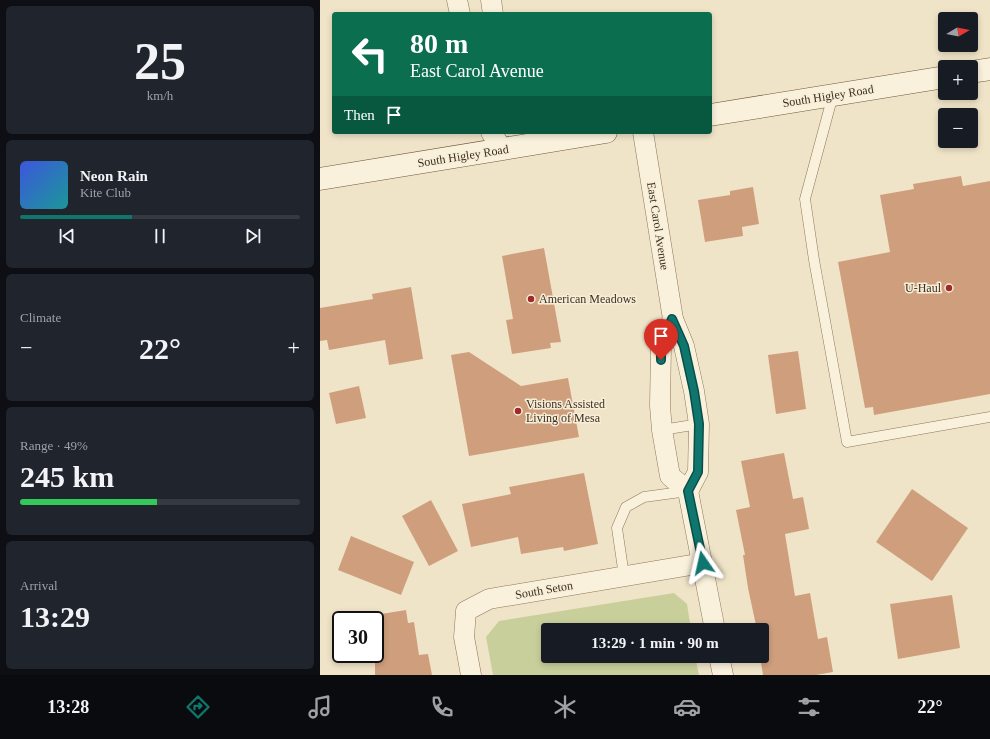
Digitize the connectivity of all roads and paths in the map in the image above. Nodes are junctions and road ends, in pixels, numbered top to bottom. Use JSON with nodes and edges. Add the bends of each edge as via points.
{"nodes":[{"id":1,"x":457,"y":0,"type":"edge"},
{"id":2,"x":491,"y":0,"type":"edge"},
{"id":3,"x":460,"y":12,"type":"edge"},
{"id":4,"x":493,"y":12,"type":"edge"},
{"id":5,"x":990,"y":69,"type":"edge"},
{"id":6,"x":978,"y":71,"type":"edge"},
{"id":7,"x":938,"y":78,"type":"edge"},
{"id":8,"x":833,"y":95,"type":"junction"},
{"id":9,"x":712,"y":115,"type":"edge"},
{"id":10,"x":570,"y":134,"type":"edge"},
{"id":11,"x":643,"y":134,"type":"edge"},
{"id":12,"x":499,"y":138,"type":"edge"},
{"id":13,"x":320,"y":179,"type":"edge"},
{"id":14,"x":672,"y":319,"type":"junction"},
{"id":15,"x":990,"y":417,"type":"edge"},
{"id":16,"x":699,"y":424,"type":"junction"},
{"id":17,"x":662,"y":430,"type":"junction"},
{"id":18,"x":688,"y":491,"type":"junction"},
{"id":19,"x":703,"y":563,"type":"junction"},
{"id":20,"x":624,"y":576,"type":"junction"},
{"id":21,"x":714,"y":623,"type":"edge"},
{"id":22,"x":721,"y":663,"type":"edge"},
{"id":23,"x":470,"y":675,"type":"edge"},
{"id":24,"x":723,"y":675,"type":"edge"}],
"edges":[{"from":1,"to":3,"type":"street"},
{"from":2,"to":4,"type":"street"},
{"from":5,"to":6,"type":"main road"},
{"from":7,"to":8,"type":"main road","name":"South Higley Road"},
{"from":8,"to":9,"type":"main road","name":"South Higley Road"},
{"from":8,"to":15,"type":"lane","via":[[805,199],[847,442]]},
{"from":10,"to":12,"type":"main road","name":"South Higley Road"},
{"from":11,"to":14,"type":"street","name":"East Carol Avenue"},
{"from":12,"to":13,"type":"main road","name":"South Higley Road"},
{"from":14,"to":16,"type":"street","name":"East Carol Avenue","via":[[684,346]]},
{"from":14,"to":17,"type":"street","via":[[661,345]]},
{"from":16,"to":17,"type":"lane"},
{"from":16,"to":18,"type":"street","name":"East Carol Avenue","via":[[698,472]]},
{"from":17,"to":18,"type":"street","via":[[670,476]]},
{"from":18,"to":19,"type":"street"},
{"from":18,"to":20,"type":"lane","via":[[644,497],[626,507],[617,528]]},
{"from":19,"to":20,"type":"street","name":"South Seton"},
{"from":19,"to":21,"type":"street"},
{"from":20,"to":23,"type":"street","name":"South Seton","via":[[489,599],[466,611],[464,637]]},
{"from":22,"to":24,"type":"street"}]}
